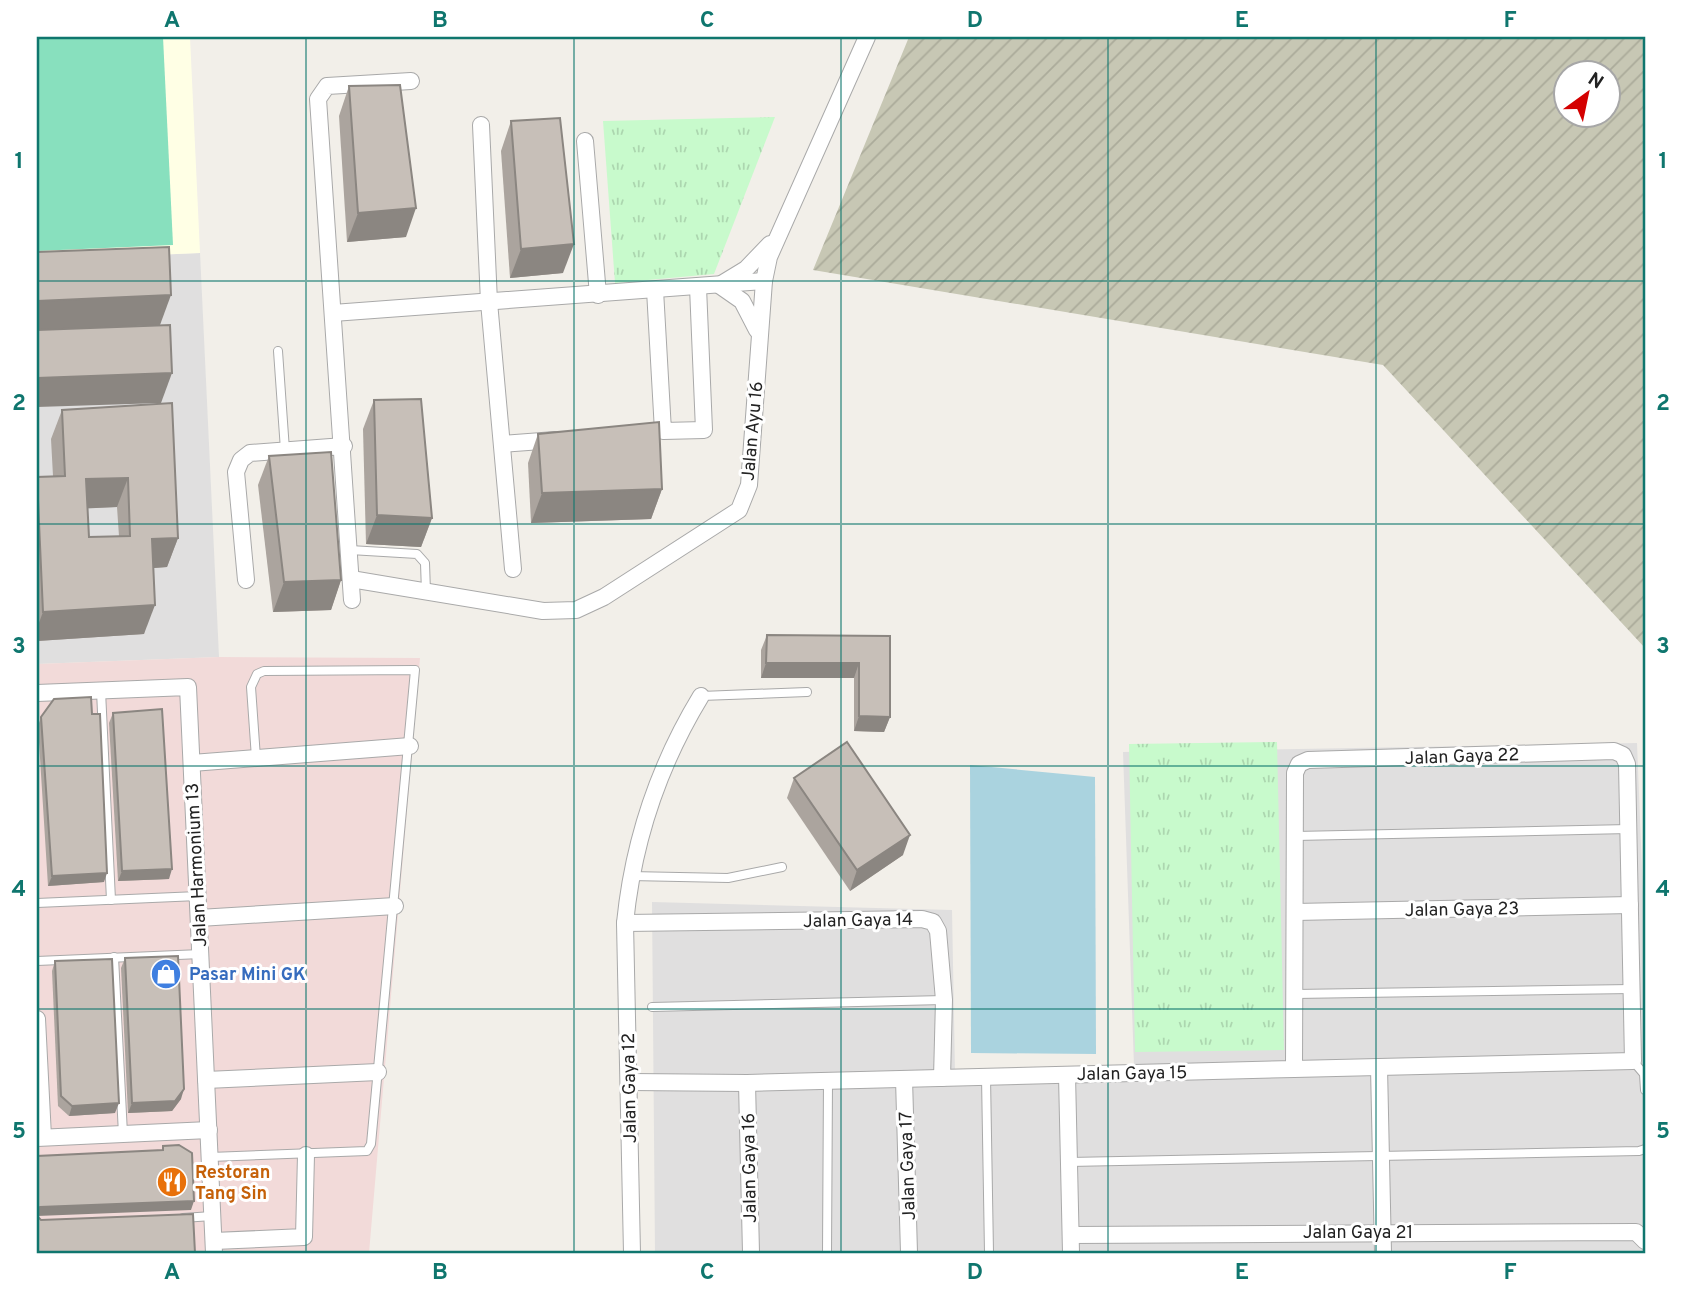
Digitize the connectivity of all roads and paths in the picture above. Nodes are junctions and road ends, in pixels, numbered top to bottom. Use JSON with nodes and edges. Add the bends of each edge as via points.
{"nodes":[{"id":1,"x":867,"y":37,"type":"edge"},
{"id":2,"x":411,"y":81,"type":"dead end"},
{"id":3,"x":481,"y":125,"type":"dead end"},
{"id":4,"x":585,"y":141,"type":"dead end"},
{"id":5,"x":777,"y":233,"type":"junction"},
{"id":6,"x":764,"y":281,"type":"junction"},
{"id":7,"x":719,"y":285,"type":"junction"},
{"id":8,"x":698,"y":287,"type":"junction"},
{"id":9,"x":655,"y":290,"type":"junction"},
{"id":10,"x":598,"y":295,"type":"junction"},
{"id":11,"x":489,"y":302,"type":"junction"},
{"id":12,"x":333,"y":313,"type":"junction"},
{"id":13,"x":759,"y":337,"type":"junction"},
{"id":14,"x":278,"y":351,"type":"dead end"},
{"id":15,"x":569,"y":439,"type":"edge"},
{"id":16,"x":502,"y":444,"type":"junction"},
{"id":17,"x":344,"y":446,"type":"junction"},
{"id":18,"x":285,"y":450,"type":"junction"},
{"id":19,"x":350,"y":550,"type":"junction"},
{"id":20,"x":513,"y":569,"type":"dead end"},
{"id":21,"x":351,"y":579,"type":"junction"},
{"id":22,"x":246,"y":580,"type":"dead end"},
{"id":23,"x":426,"y":594,"type":"junction"},
{"id":24,"x":352,"y":600,"type":"dead end"},
{"id":25,"x":100,"y":691,"type":"junction"},
{"id":26,"x":807,"y":692,"type":"dead end"},
{"id":27,"x":37,"y":694,"type":"edge"},
{"id":28,"x":701,"y":696,"type":"joint"},
{"id":29,"x":410,"y":746,"type":"junction"},
{"id":30,"x":256,"y":758,"type":"junction"},
{"id":31,"x":192,"y":762,"type":"junction"},
{"id":32,"x":1629,"y":829,"type":"junction"},
{"id":33,"x":1295,"y":836,"type":"junction"},
{"id":34,"x":782,"y":867,"type":"dead end"},
{"id":35,"x":630,"y":876,"type":"junction"},
{"id":36,"x":198,"y":896,"type":"junction"},
{"id":37,"x":111,"y":900,"type":"junction"},
{"id":38,"x":37,"y":903,"type":"edge"},
{"id":39,"x":1630,"y":905,"type":"junction"},
{"id":40,"x":395,"y":906,"type":"junction"},
{"id":41,"x":1295,"y":912,"type":"junction"},
{"id":42,"x":199,"y":918,"type":"junction"},
{"id":43,"x":625,"y":923,"type":"junction"},
{"id":44,"x":201,"y":954,"type":"junction"},
{"id":45,"x":114,"y":957,"type":"junction"},
{"id":46,"x":37,"y":961,"type":"edge"},
{"id":47,"x":1632,"y":989,"type":"junction"},
{"id":48,"x":1295,"y":994,"type":"junction"},
{"id":49,"x":944,"y":1000,"type":"junction"},
{"id":50,"x":652,"y":1007,"type":"dead end"},
{"id":51,"x":37,"y":1019,"type":"edge"},
{"id":52,"x":1633,"y":1061,"type":"junction"},
{"id":53,"x":1379,"y":1067,"type":"junction"},
{"id":54,"x":1294,"y":1069,"type":"junction"},
{"id":55,"x":378,"y":1072,"type":"junction"},
{"id":56,"x":1067,"y":1075,"type":"junction"},
{"id":57,"x":986,"y":1077,"type":"junction"},
{"id":58,"x":942,"y":1078,"type":"junction"},
{"id":59,"x":904,"y":1079,"type":"junction"},
{"id":60,"x":206,"y":1080,"type":"junction"},
{"id":61,"x":828,"y":1081,"type":"junction"},
{"id":62,"x":630,"y":1082,"type":"junction"},
{"id":63,"x":747,"y":1083,"type":"junction"},
{"id":64,"x":1645,"y":1090,"type":"edge"},
{"id":65,"x":209,"y":1130,"type":"junction"},
{"id":66,"x":123,"y":1134,"type":"junction"},
{"id":67,"x":40,"y":1138,"type":"edge"},
{"id":68,"x":1645,"y":1149,"type":"edge"},
{"id":69,"x":306,"y":1155,"type":"junction"},
{"id":70,"x":210,"y":1157,"type":"junction"},
{"id":71,"x":1381,"y":1157,"type":"junction"},
{"id":72,"x":1069,"y":1161,"type":"junction"},
{"id":73,"x":213,"y":1216,"type":"junction"},
{"id":74,"x":172,"y":1218,"type":"edge"},
{"id":75,"x":1382,"y":1231,"type":"junction"},
{"id":76,"x":1071,"y":1235,"type":"junction"},
{"id":77,"x":1644,"y":1239,"type":"edge"},
{"id":78,"x":214,"y":1247,"type":"edge"},
{"id":79,"x":632,"y":1253,"type":"edge"},
{"id":80,"x":751,"y":1253,"type":"edge"},
{"id":81,"x":827,"y":1253,"type":"edge"},
{"id":82,"x":909,"y":1253,"type":"edge"},
{"id":83,"x":989,"y":1253,"type":"edge"},
{"id":84,"x":1071,"y":1253,"type":"edge"},
{"id":85,"x":1383,"y":1253,"type":"edge"}],
"edges":[{"from":1,"to":5,"type":"street","name":"Jalan Ayu 16"},
{"from":2,"to":12,"type":"street","via":[[327,86],[319,93]]},
{"from":3,"to":11,"type":"street"},
{"from":4,"to":10,"type":"street"},
{"from":5,"to":6,"type":"street","name":"Jalan Ayu 16"},
{"from":5,"to":7,"type":"street","via":[[746,269]]},
{"from":6,"to":7,"type":"street"},
{"from":6,"to":13,"type":"street","name":"Jalan Ayu 16"},
{"from":7,"to":8,"type":"street"},
{"from":7,"to":13,"type":"street","via":[[750,312]]},
{"from":8,"to":9,"type":"street"},
{"from":8,"to":9,"type":"street","via":[[704,430],[656,432]]},
{"from":9,"to":10,"type":"street"},
{"from":10,"to":11,"type":"street"},
{"from":11,"to":12,"type":"street"},
{"from":11,"to":16,"type":"street"},
{"from":12,"to":17,"type":"street"},
{"from":13,"to":23,"type":"street","name":"Jalan Ayu 16","via":[[749,485],[745,499],[730,518],[576,610],[543,611]]},
{"from":14,"to":18,"type":"lane"},
{"from":15,"to":16,"type":"street"},
{"from":16,"to":20,"type":"street"},
{"from":17,"to":18,"type":"street"},
{"from":17,"to":19,"type":"street"},
{"from":18,"to":22,"type":"street","via":[[250,453],[238,465]]},
{"from":19,"to":21,"type":"street"},
{"from":19,"to":23,"type":"lane","via":[[416,554],[425,563]]},
{"from":21,"to":23,"type":"street","name":"Jalan Ayu 16"},
{"from":21,"to":24,"type":"street"},
{"from":25,"to":27,"type":"street"},
{"from":25,"to":31,"type":"street","name":"Jalan Harmonium 13","via":[[188,687]]},
{"from":25,"to":37,"type":"lane"},
{"from":26,"to":28,"type":"lane"},
{"from":28,"to":35,"type":"street","name":"Jalan Gaya 12","via":[[662,773]]},
{"from":29,"to":30,"type":"street"},
{"from":29,"to":30,"type":"lane","via":[[413,668],[264,671],[257,674],[251,687]]},
{"from":29,"to":40,"type":"lane"},
{"from":30,"to":31,"type":"street"},
{"from":31,"to":36,"type":"street","name":"Jalan Harmonium 13"},
{"from":32,"to":33,"type":"lane"},
{"from":32,"to":33,"type":"street","name":"Jalan Gaya 22","via":[[1626,759],[1614,751],[1303,761],[1296,773]]},
{"from":32,"to":39,"type":"street","name":"Jalan Gaya 22"},
{"from":33,"to":41,"type":"street","name":"Jalan Gaya 22"},
{"from":34,"to":35,"type":"lane","via":[[728,878]]},
{"from":35,"to":43,"type":"street","name":"Jalan Gaya 12"},
{"from":36,"to":37,"type":"lane"},
{"from":36,"to":42,"type":"street","name":"Jalan Harmonium 13"},
{"from":37,"to":38,"type":"lane"},
{"from":39,"to":41,"type":"street","name":"Jalan Gaya 23"},
{"from":39,"to":47,"type":"street","name":"Jalan Gaya 22"},
{"from":40,"to":42,"type":"street"},
{"from":40,"to":55,"type":"lane"},
{"from":41,"to":48,"type":"street","name":"Jalan Gaya 22"},
{"from":42,"to":44,"type":"street","name":"Jalan Harmonium 13"},
{"from":43,"to":49,"type":"street","name":"Jalan Gaya 14","via":[[922,919],[933,922],[938,931]]},
{"from":43,"to":62,"type":"street","name":"Jalan Gaya 12"},
{"from":44,"to":45,"type":"lane"},
{"from":44,"to":60,"type":"street","name":"Jalan Harmonium 13"},
{"from":45,"to":46,"type":"lane"},
{"from":45,"to":66,"type":"lane"},
{"from":47,"to":48,"type":"lane"},
{"from":47,"to":52,"type":"street","name":"Jalan Gaya 22"},
{"from":48,"to":54,"type":"street","name":"Jalan Gaya 22"},
{"from":49,"to":50,"type":"lane"},
{"from":49,"to":58,"type":"street","name":"Jalan Gaya 14"},
{"from":51,"to":67,"type":"street"},
{"from":52,"to":53,"type":"street","name":"Jalan Gaya 15"},
{"from":52,"to":64,"type":"lane","via":[[1644,1074]]},
{"from":53,"to":54,"type":"street","name":"Jalan Gaya 15"},
{"from":53,"to":71,"type":"street"},
{"from":54,"to":56,"type":"street","name":"Jalan Gaya 15"},
{"from":55,"to":60,"type":"street"},
{"from":55,"to":69,"type":"lane","via":[[370,1148]]},
{"from":56,"to":57,"type":"street","name":"Jalan Gaya 15"},
{"from":56,"to":72,"type":"street"},
{"from":57,"to":58,"type":"street","name":"Jalan Gaya 15"},
{"from":57,"to":83,"type":"lane"},
{"from":58,"to":59,"type":"street","name":"Jalan Gaya 15"},
{"from":59,"to":61,"type":"street","name":"Jalan Gaya 15"},
{"from":59,"to":82,"type":"street","name":"Jalan Gaya 17"},
{"from":60,"to":65,"type":"street","name":"Jalan Harmonium 13"},
{"from":61,"to":63,"type":"street","name":"Jalan Gaya 15"},
{"from":61,"to":81,"type":"lane"},
{"from":62,"to":63,"type":"street","name":"Jalan Gaya 15"},
{"from":62,"to":79,"type":"street","name":"Jalan Gaya 12"},
{"from":63,"to":80,"type":"street","name":"Jalan Gaya 16"},
{"from":65,"to":66,"type":"street"},
{"from":65,"to":70,"type":"street","name":"Jalan Harmonium 13"},
{"from":66,"to":67,"type":"street"},
{"from":68,"to":71,"type":"lane"},
{"from":69,"to":70,"type":"lane"},
{"from":69,"to":78,"type":"street","via":[[304,1237]]},
{"from":70,"to":73,"type":"street","name":"Jalan Harmonium 13"},
{"from":71,"to":72,"type":"lane"},
{"from":71,"to":75,"type":"street"},
{"from":72,"to":76,"type":"street"},
{"from":73,"to":74,"type":"lane"},
{"from":73,"to":78,"type":"street","name":"Jalan Harmonium 13"},
{"from":75,"to":76,"type":"street","name":"Jalan Gaya 21"},
{"from":75,"to":77,"type":"street","name":"Jalan Gaya 21","via":[[1636,1232]]},
{"from":75,"to":85,"type":"street"},
{"from":76,"to":84,"type":"street"}]}
